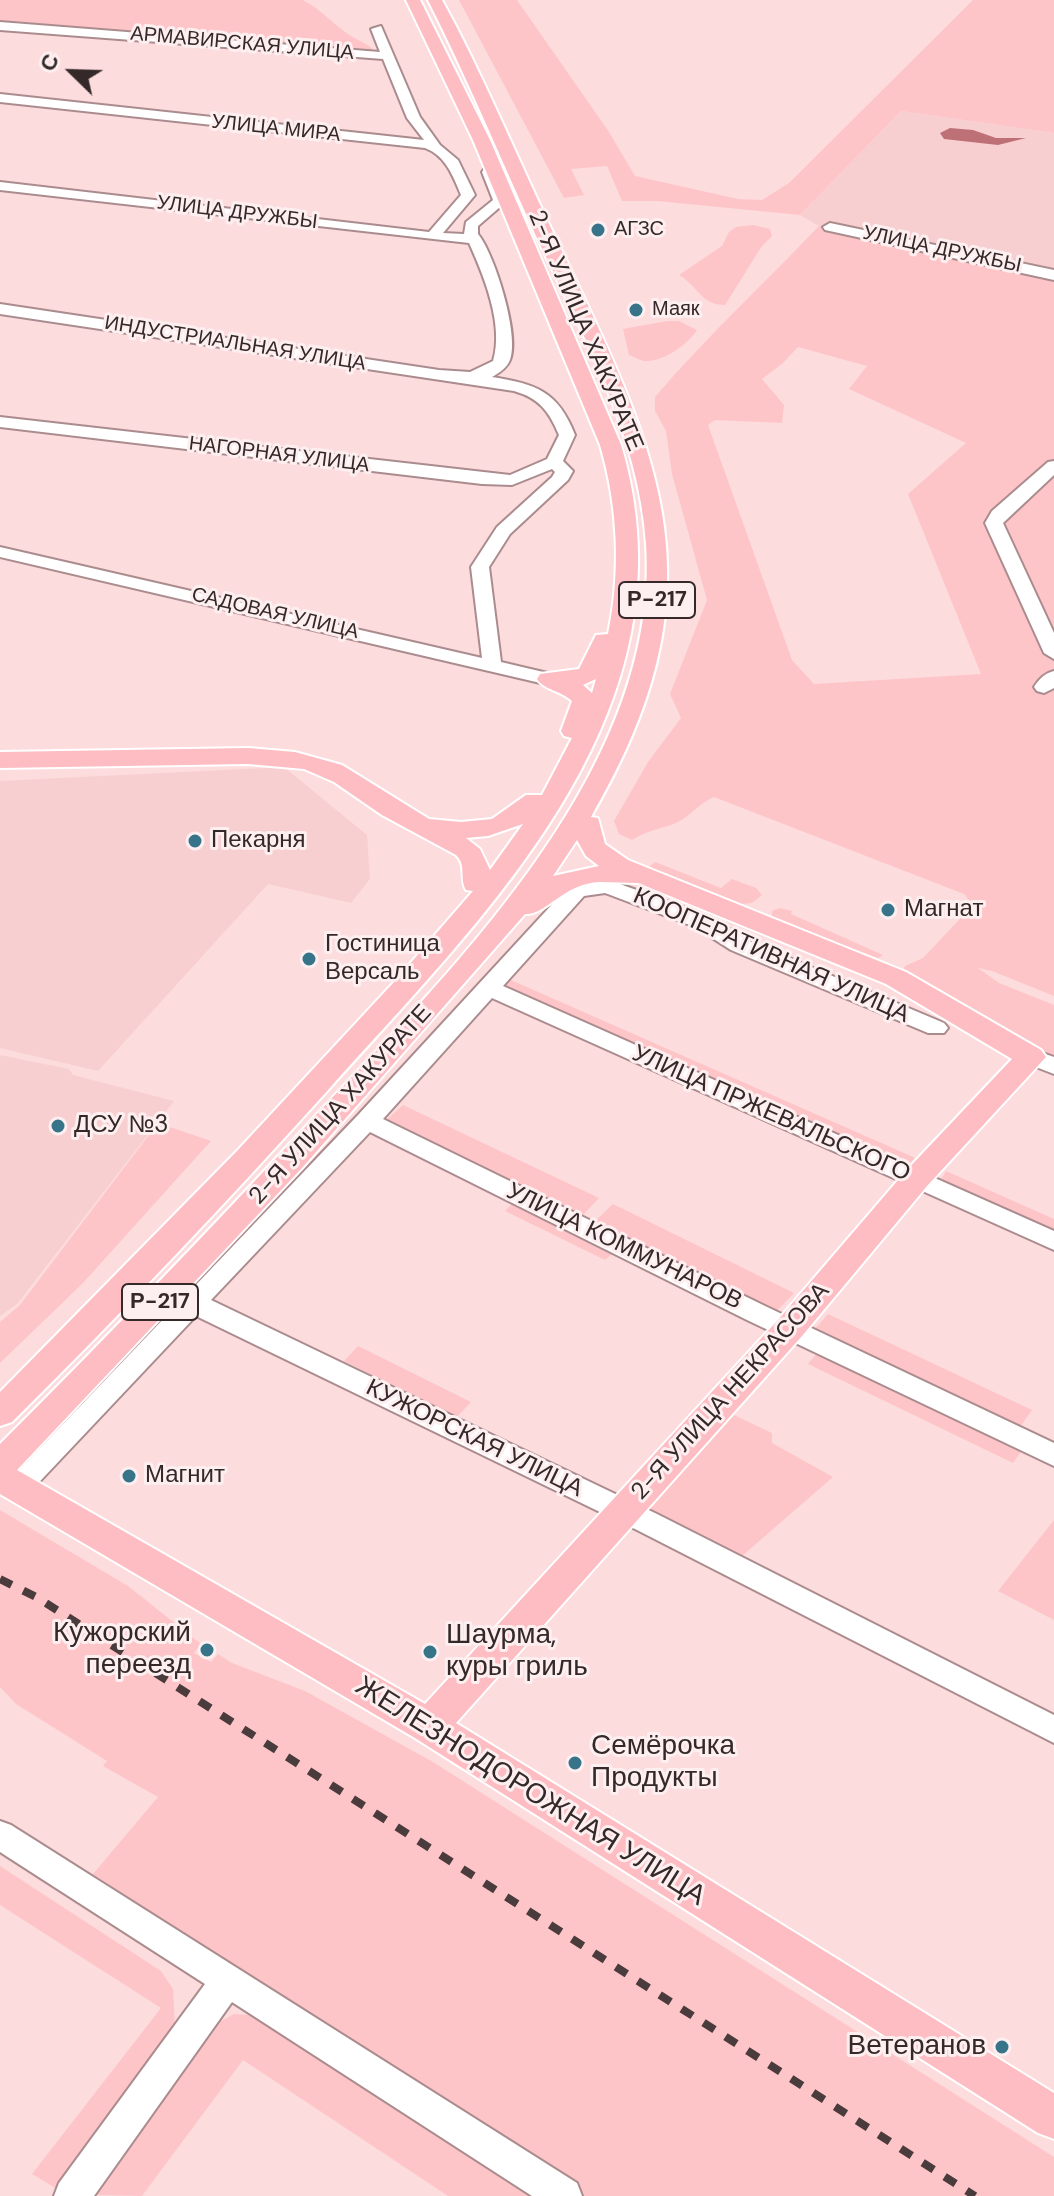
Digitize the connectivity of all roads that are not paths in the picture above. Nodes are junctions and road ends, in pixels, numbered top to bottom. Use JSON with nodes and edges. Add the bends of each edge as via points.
{"nodes":[{"id":1,"x":413,"y":0,"type":"edge"},
{"id":2,"x":435,"y":0,"type":"edge"},
{"id":3,"x":0,"y":26,"type":"edge"},
{"id":4,"x":377,"y":29,"type":"dead end"},
{"id":5,"x":389,"y":56,"type":"junction"},
{"id":6,"x":462,"y":75,"type":"junction"},
{"id":7,"x":0,"y":98,"type":"edge"},
{"id":8,"x":462,"y":99,"type":"junction"},
{"id":9,"x":434,"y":144,"type":"junction"},
{"id":10,"x":0,"y":186,"type":"edge"},
{"id":11,"x":830,"y":227,"type":"dead end"},
{"id":12,"x":473,"y":236,"type":"junction"},
{"id":13,"x":433,"y":237,"type":"junction"},
{"id":14,"x":1054,"y":275,"type":"edge"},
{"id":15,"x":541,"y":284,"type":"junction"},
{"id":16,"x":0,"y":309,"type":"edge"},
{"id":17,"x":470,"y":377,"type":"junction"},
{"id":18,"x":0,"y":422,"type":"edge"},
{"id":19,"x":554,"y":462,"type":"junction"},
{"id":20,"x":613,"y":462,"type":"junction"},
{"id":21,"x":1054,"y":466,"type":"edge"},
{"id":22,"x":0,"y":552,"type":"edge"},
{"id":23,"x":1054,"y":653,"type":"edge"},
{"id":24,"x":492,"y":664,"type":"junction"},
{"id":25,"x":597,"y":667,"type":"junction"},
{"id":26,"x":549,"y":679,"type":"junction"},
{"id":27,"x":584,"y":706,"type":"junction"},
{"id":28,"x":0,"y":760,"type":"edge"},
{"id":29,"x":543,"y":799,"type":"junction"},
{"id":30,"x":591,"y":813,"type":"junction"},
{"id":31,"x":408,"y":819,"type":"junction"},
{"id":32,"x":644,"y":879,"type":"junction"},
{"id":33,"x":476,"y":884,"type":"junction"},
{"id":34,"x":606,"y":886,"type":"joint"},
{"id":35,"x":535,"y":901,"type":"junction"},
{"id":36,"x":421,"y":968,"type":"junction"},
{"id":37,"x":454,"y":978,"type":"junction"},
{"id":38,"x":488,"y":988,"type":"junction"},
{"id":39,"x":936,"y":1028,"type":"dead end"},
{"id":40,"x":1042,"y":1062,"type":"edge"},
{"id":41,"x":367,"y":1121,"type":"junction"},
{"id":42,"x":916,"y":1179,"type":"junction"},
{"id":43,"x":1054,"y":1241,"type":"edge"},
{"id":44,"x":193,"y":1303,"type":"junction"},
{"id":45,"x":790,"y":1328,"type":"junction"},
{"id":46,"x":0,"y":1413,"type":"edge"},
{"id":47,"x":1054,"y":1455,"type":"edge"},
{"id":48,"x":6,"y":1477,"type":"edge"},
{"id":49,"x":624,"y":1512,"type":"junction"},
{"id":50,"x":429,"y":1726,"type":"junction"},
{"id":51,"x":1054,"y":1730,"type":"edge"},
{"id":52,"x":0,"y":1835,"type":"edge"},
{"id":53,"x":227,"y":1981,"type":"junction"},
{"id":54,"x":1054,"y":2118,"type":"edge"},
{"id":55,"x":72,"y":2196,"type":"edge"},
{"id":56,"x":564,"y":2196,"type":"edge"}],
"edges":[{"from":1,"to":6,"type":"main road","number":"Р-217"},
{"from":2,"to":6,"type":"main road","number":"Р-217"},
{"from":3,"to":5,"type":"street","name":"АРМАВИРСКАЯ УЛИЦА"},
{"from":4,"to":5,"type":"street"},
{"from":5,"to":9,"type":"street","via":[[414,118]]},
{"from":6,"to":8,"type":"main road","name":"2-Я УЛИЦА ХАКУРАТЕ","number":"Р-217"},
{"from":6,"to":30,"type":"main road","name":"2-Я УЛИЦА ХАКУРАТЕ","number":"Р-217","via":[[609,377],[651,499],[663,647],[638,731],[614,786]]},
{"from":7,"to":9,"type":"street","name":"УЛИЦА МИРА"},
{"from":8,"to":12,"type":"street","via":[[500,201],[471,225]]},
{"from":8,"to":15,"type":"main road","name":"2-Я УЛИЦА ХАКУРАТЕ","number":"Р-217"},
{"from":9,"to":13,"type":"street","via":[[453,161],[468,195]]},
{"from":10,"to":13,"type":"street","name":"УЛИЦА ДРУЖБЫ"},
{"from":11,"to":14,"type":"street","name":"УЛИЦА ДРУЖБЫ"},
{"from":12,"to":13,"type":"street","name":"УЛИЦА ДРУЖБЫ"},
{"from":12,"to":15,"type":"street","via":[[479,223],[501,221],[510,226]]},
{"from":12,"to":17,"type":"street","via":[[494,294],[504,357],[487,373]]},
{"from":15,"to":20,"type":"main road","name":"2-Я УЛИЦА ХАКУРАТЕ","number":"Р-217"},
{"from":16,"to":17,"type":"street","name":"ИНДУСТРИАЛЬНАЯ УЛИЦА"},
{"from":17,"to":19,"type":"street","name":"ИНДУСТРИАЛЬНАЯ УЛИЦА","via":[[549,399],[567,435]]},
{"from":18,"to":19,"type":"street","name":"НАГОРНАЯ УЛИЦА","via":[[482,479],[512,480]]},
{"from":19,"to":24,"type":"street","via":[[564,471],[559,480],[496,540],[480,567]]},
{"from":20,"to":25,"type":"main road","via":[[613,595]]},
{"from":20,"to":29,"type":"main road","name":"2-Я УЛИЦА ХАКУРАТЕ","number":"Р-217","via":[[627,546],[621,631],[600,704]]},
{"from":21,"to":23,"type":"street","via":[[994,523]]},
{"from":22,"to":24,"type":"street","name":"САДОВАЯ УЛИЦА"},
{"from":24,"to":26,"type":"street","name":"САДОВАЯ УЛИЦА"},
{"from":25,"to":26,"type":"main road","via":[[574,679]]},
{"from":25,"to":27,"type":"main road"},
{"from":26,"to":27,"type":"main road","via":[[580,693]]},
{"from":27,"to":29,"type":"main road"},
{"from":28,"to":31,"type":"main road","via":[[280,758],[321,766]]},
{"from":29,"to":31,"type":"main road","via":[[515,821],[492,828],[460,830]]},
{"from":29,"to":33,"type":"main road"},
{"from":29,"to":36,"type":"main road","name":"2-Я УЛИЦА ХАКУРАТЕ","number":"Р-217","via":[[491,887]]},
{"from":30,"to":32,"type":"main road","via":[[588,837],[593,848]]},
{"from":30,"to":35,"type":"main road"},
{"from":30,"to":37,"type":"main road","name":"2-Я УЛИЦА ХАКУРАТЕ","number":"Р-217"},
{"from":31,"to":33,"type":"main road","via":[[473,857]]},
{"from":32,"to":35,"type":"main road","via":[[585,874],[555,883]]},
{"from":32,"to":40,"type":"main road","name":"КООПЕРАТИВНАЯ УЛИЦА","via":[[896,978]]},
{"from":33,"to":36,"type":"main road","via":[[446,921]]},
{"from":34,"to":38,"type":"street","name":"2-Я УЛИЦА ХАКУРАТЕ","via":[[577,891]]},
{"from":34,"to":39,"type":"street","name":"КООПЕРАТИВНАЯ УЛИЦА","via":[[703,922],[739,945]]},
{"from":35,"to":37,"type":"main road"},
{"from":36,"to":46,"type":"main road","name":"2-Я УЛИЦА ХАКУРАТЕ","number":"Р-217","via":[[138,1276]]},
{"from":37,"to":48,"type":"main road","name":"2-Я УЛИЦА ХАКУРАТЕ","number":"Р-217"},
{"from":38,"to":41,"type":"street","name":"2-Я УЛИЦА ХАКУРАТЕ"},
{"from":38,"to":42,"type":"street","name":"УЛИЦА ПРЖЕВАЛЬСКОГО"},
{"from":40,"to":42,"type":"main road","name":"2-Я УЛИЦА НЕКРАСОВА"},
{"from":41,"to":44,"type":"street","name":"2-Я УЛИЦА ХАКУРАТЕ"},
{"from":41,"to":45,"type":"street","name":"УЛИЦА КОММУНАРОВ"},
{"from":42,"to":43,"type":"street","name":"УЛИЦА ПРЖЕВАЛЬСКОГО"},
{"from":42,"to":45,"type":"main road","name":"2-Я УЛИЦА НЕКРАСОВА"},
{"from":44,"to":48,"type":"street","name":"2-Я УЛИЦА ХАКУРАТЕ"},
{"from":44,"to":49,"type":"street","name":"КУЖОРСКАЯ УЛИЦА"},
{"from":45,"to":47,"type":"street","name":"УЛИЦА КОММУНАРОВ"},
{"from":45,"to":49,"type":"main road","name":"2-Я УЛИЦА НЕКРАСОВА"},
{"from":48,"to":50,"type":"main road","name":"ЖЕЛЕЗНОДОРОЖНАЯ УЛИЦА"},
{"from":49,"to":50,"type":"main road","name":"2-Я УЛИЦА НЕКРАСОВА"},
{"from":49,"to":51,"type":"street","name":"КУЖОРСКАЯ УЛИЦА"},
{"from":50,"to":54,"type":"main road","name":"ЖЕЛЕЗНОДОРОЖНАЯ УЛИЦА"},
{"from":52,"to":53,"type":"street"},
{"from":53,"to":55,"type":"street"},
{"from":53,"to":56,"type":"street"}]}
